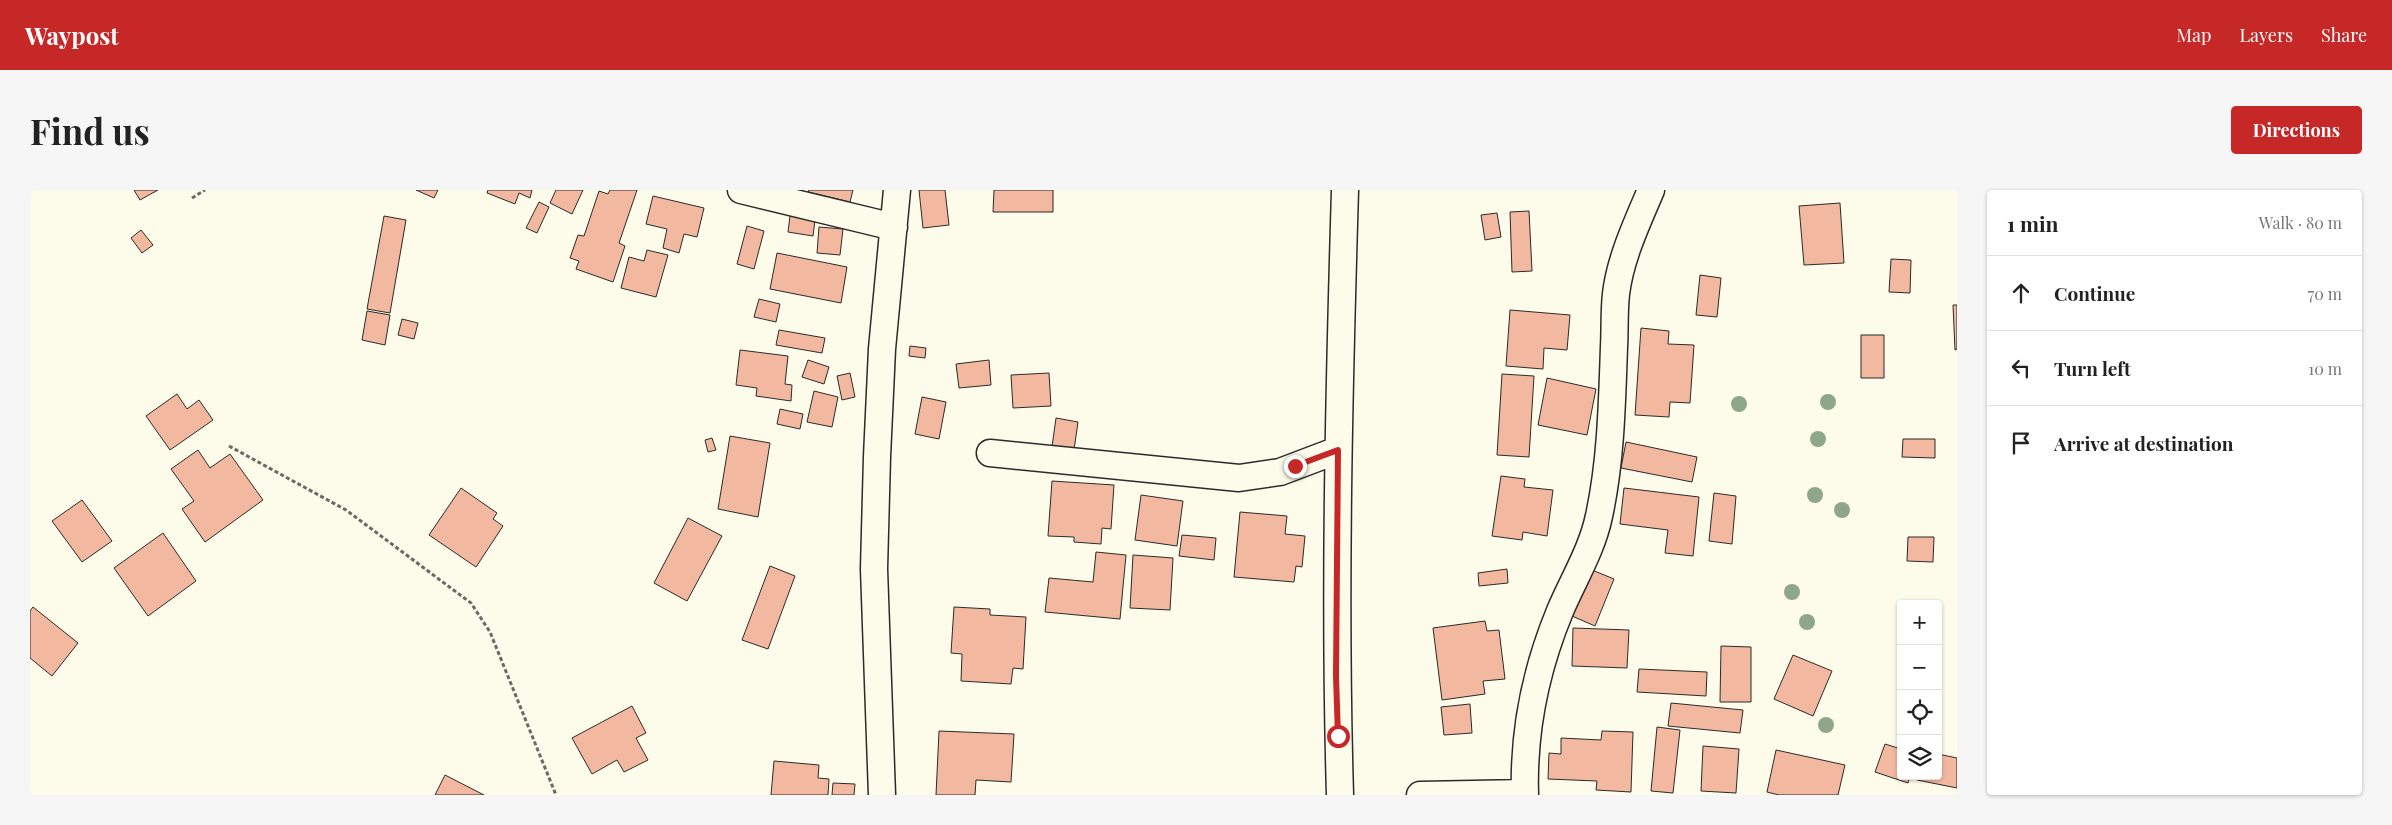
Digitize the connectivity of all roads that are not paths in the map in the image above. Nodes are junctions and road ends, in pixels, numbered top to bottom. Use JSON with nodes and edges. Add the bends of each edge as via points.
{"nodes":[{"id":1,"x":741,"y":190,"type":"edge"},
{"id":2,"x":897,"y":190,"type":"edge"},
{"id":3,"x":1345,"y":190,"type":"edge"},
{"id":4,"x":1650,"y":190,"type":"edge"},
{"id":5,"x":894,"y":226,"type":"junction"},
{"id":6,"x":1338,"y":450,"type":"junction"},
{"id":7,"x":990,"y":453,"type":"dead end"},
{"id":8,"x":1525,"y":794,"type":"edge"},
{"id":9,"x":882,"y":795,"type":"edge"},
{"id":10,"x":1340,"y":795,"type":"edge"},
{"id":11,"x":1420,"y":795,"type":"edge"}],
"edges":[{"from":1,"to":5,"type":"street"},
{"from":2,"to":5,"type":"street"},
{"from":3,"to":6,"type":"street"},
{"from":4,"to":8,"type":"street","via":[[1616,294],[1612,415],[1599,519],[1541,660],[1527,729]]},
{"from":5,"to":9,"type":"street","via":[[882,349],[875,550]]},
{"from":6,"to":7,"type":"street","via":[[1280,472],[1239,478]]},
{"from":6,"to":10,"type":"street","via":[[1336,676]]},
{"from":8,"to":11,"type":"street"}]}
